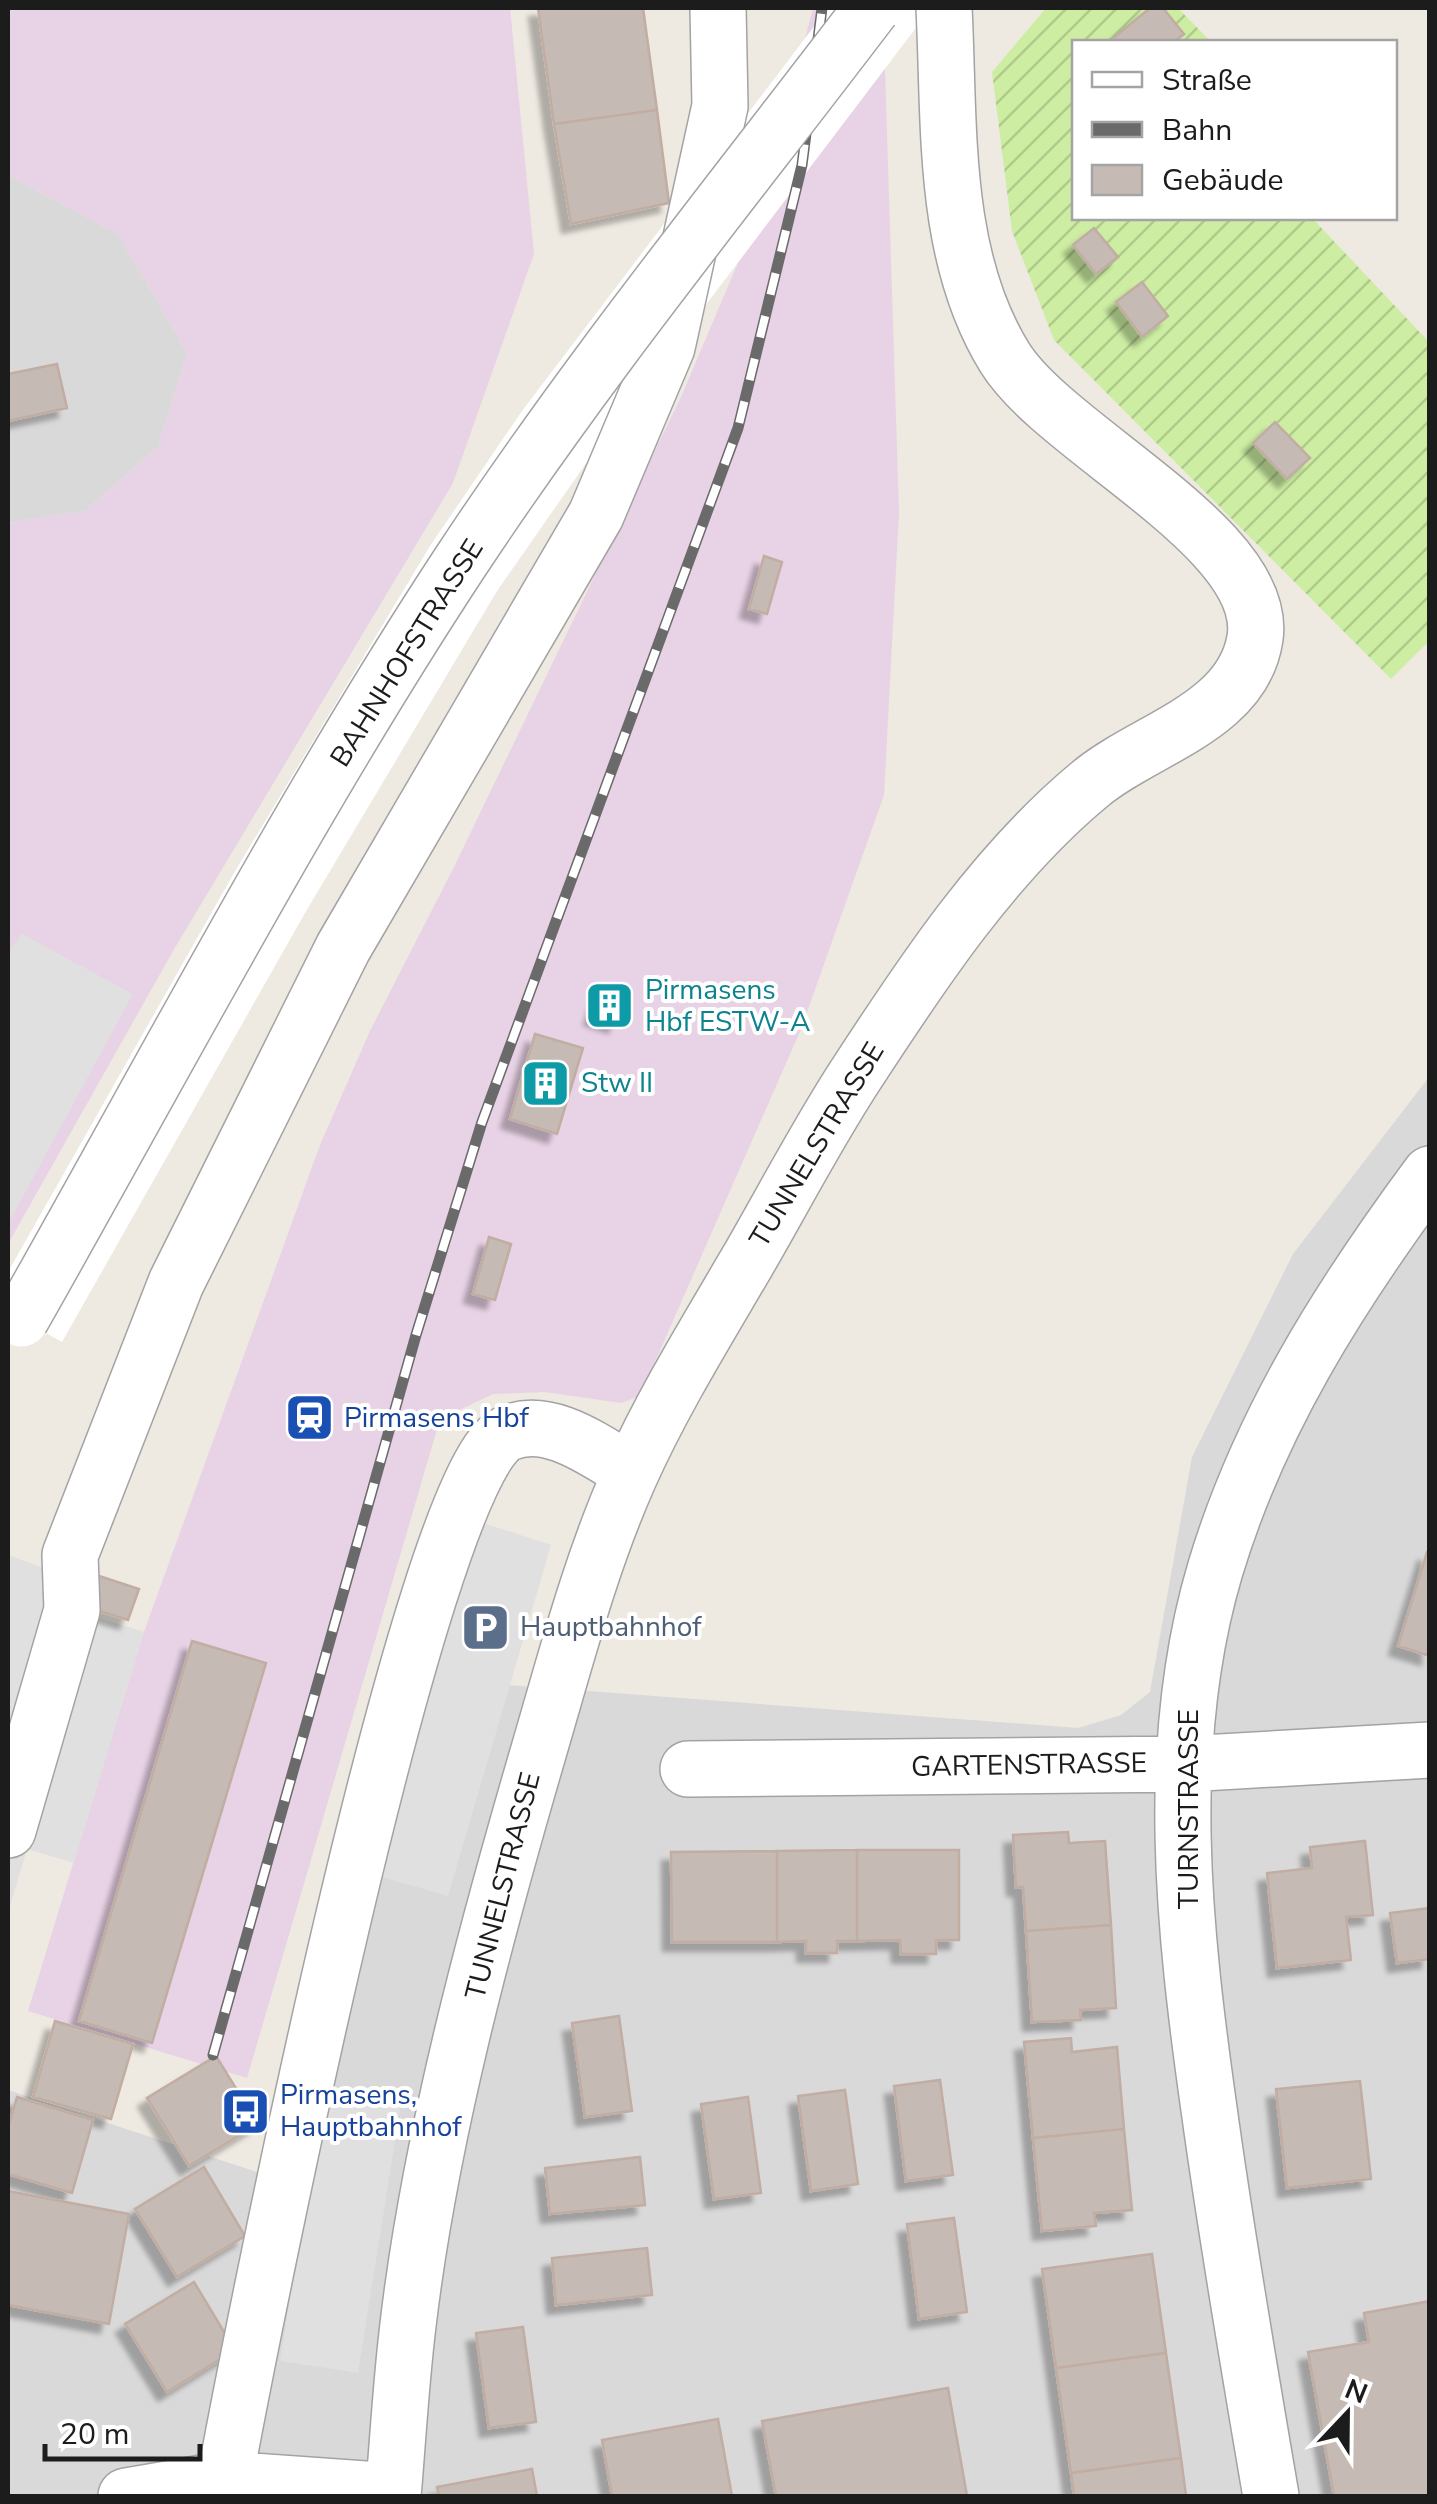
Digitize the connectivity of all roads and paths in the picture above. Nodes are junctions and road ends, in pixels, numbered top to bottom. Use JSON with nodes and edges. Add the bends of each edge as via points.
{"nodes":[{"id":1,"x":718,"y":8,"type":"edge"},
{"id":2,"x":872,"y":8,"type":"edge"},
{"id":3,"x":944,"y":8,"type":"edge"},
{"id":4,"x":1430,"y":1174,"type":"edge"},
{"id":5,"x":14,"y":1331,"type":"edge"},
{"id":6,"x":631,"y":1472,"type":"junction"},
{"id":7,"x":1430,"y":1750,"type":"edge"},
{"id":8,"x":1185,"y":1764,"type":"junction"},
{"id":9,"x":688,"y":1769,"type":"dead end"},
{"id":10,"x":8,"y":1830,"type":"edge"},
{"id":11,"x":225,"y":2479,"type":"junction"},
{"id":12,"x":393,"y":2494,"type":"edge"},
{"id":13,"x":126,"y":2496,"type":"edge"},
{"id":14,"x":1271,"y":2496,"type":"edge"}],
"edges":[{"from":1,"to":10,"type":"street","via":[[720,106],[667,347],[596,515],[342,948],[176,1283],[70,1555],[72,1610]]},
{"from":2,"to":5,"type":"street","name":"BAHNHOFSTRASSE","bridge":true,"via":[[551,431],[458,565]]},
{"from":3,"to":6,"type":"street","name":"TUNNELSTRASSE","via":[[960,243],[978,302],[1007,361],[1050,409],[1211,542],[1239,574],[1257,608],[1248,671],[1219,702],[1092,781],[1025,847],[930,965],[851,1082]]},
{"from":4,"to":8,"type":"street","name":"TURNSTRASSE","via":[[1362,1266],[1256,1457],[1215,1571],[1190,1686]]},
{"from":6,"to":11,"type":"street","via":[[584,1445],[533,1428],[505,1434],[482,1455],[462,1496],[398,1701],[304,2084]]},
{"from":6,"to":12,"type":"street","name":"TUNNELSTRASSE","via":[[584,1596],[516,1827],[456,2076],[408,2322]]},
{"from":7,"to":8,"type":"street","name":"GARTENSTRASSE"},
{"from":8,"to":9,"type":"street","name":"GARTENSTRASSE"},
{"from":8,"to":14,"type":"street","name":"TURNSTRASSE","via":[[1194,2002]]},
{"from":11,"to":12,"type":"street"},
{"from":11,"to":13,"type":"street"}]}
